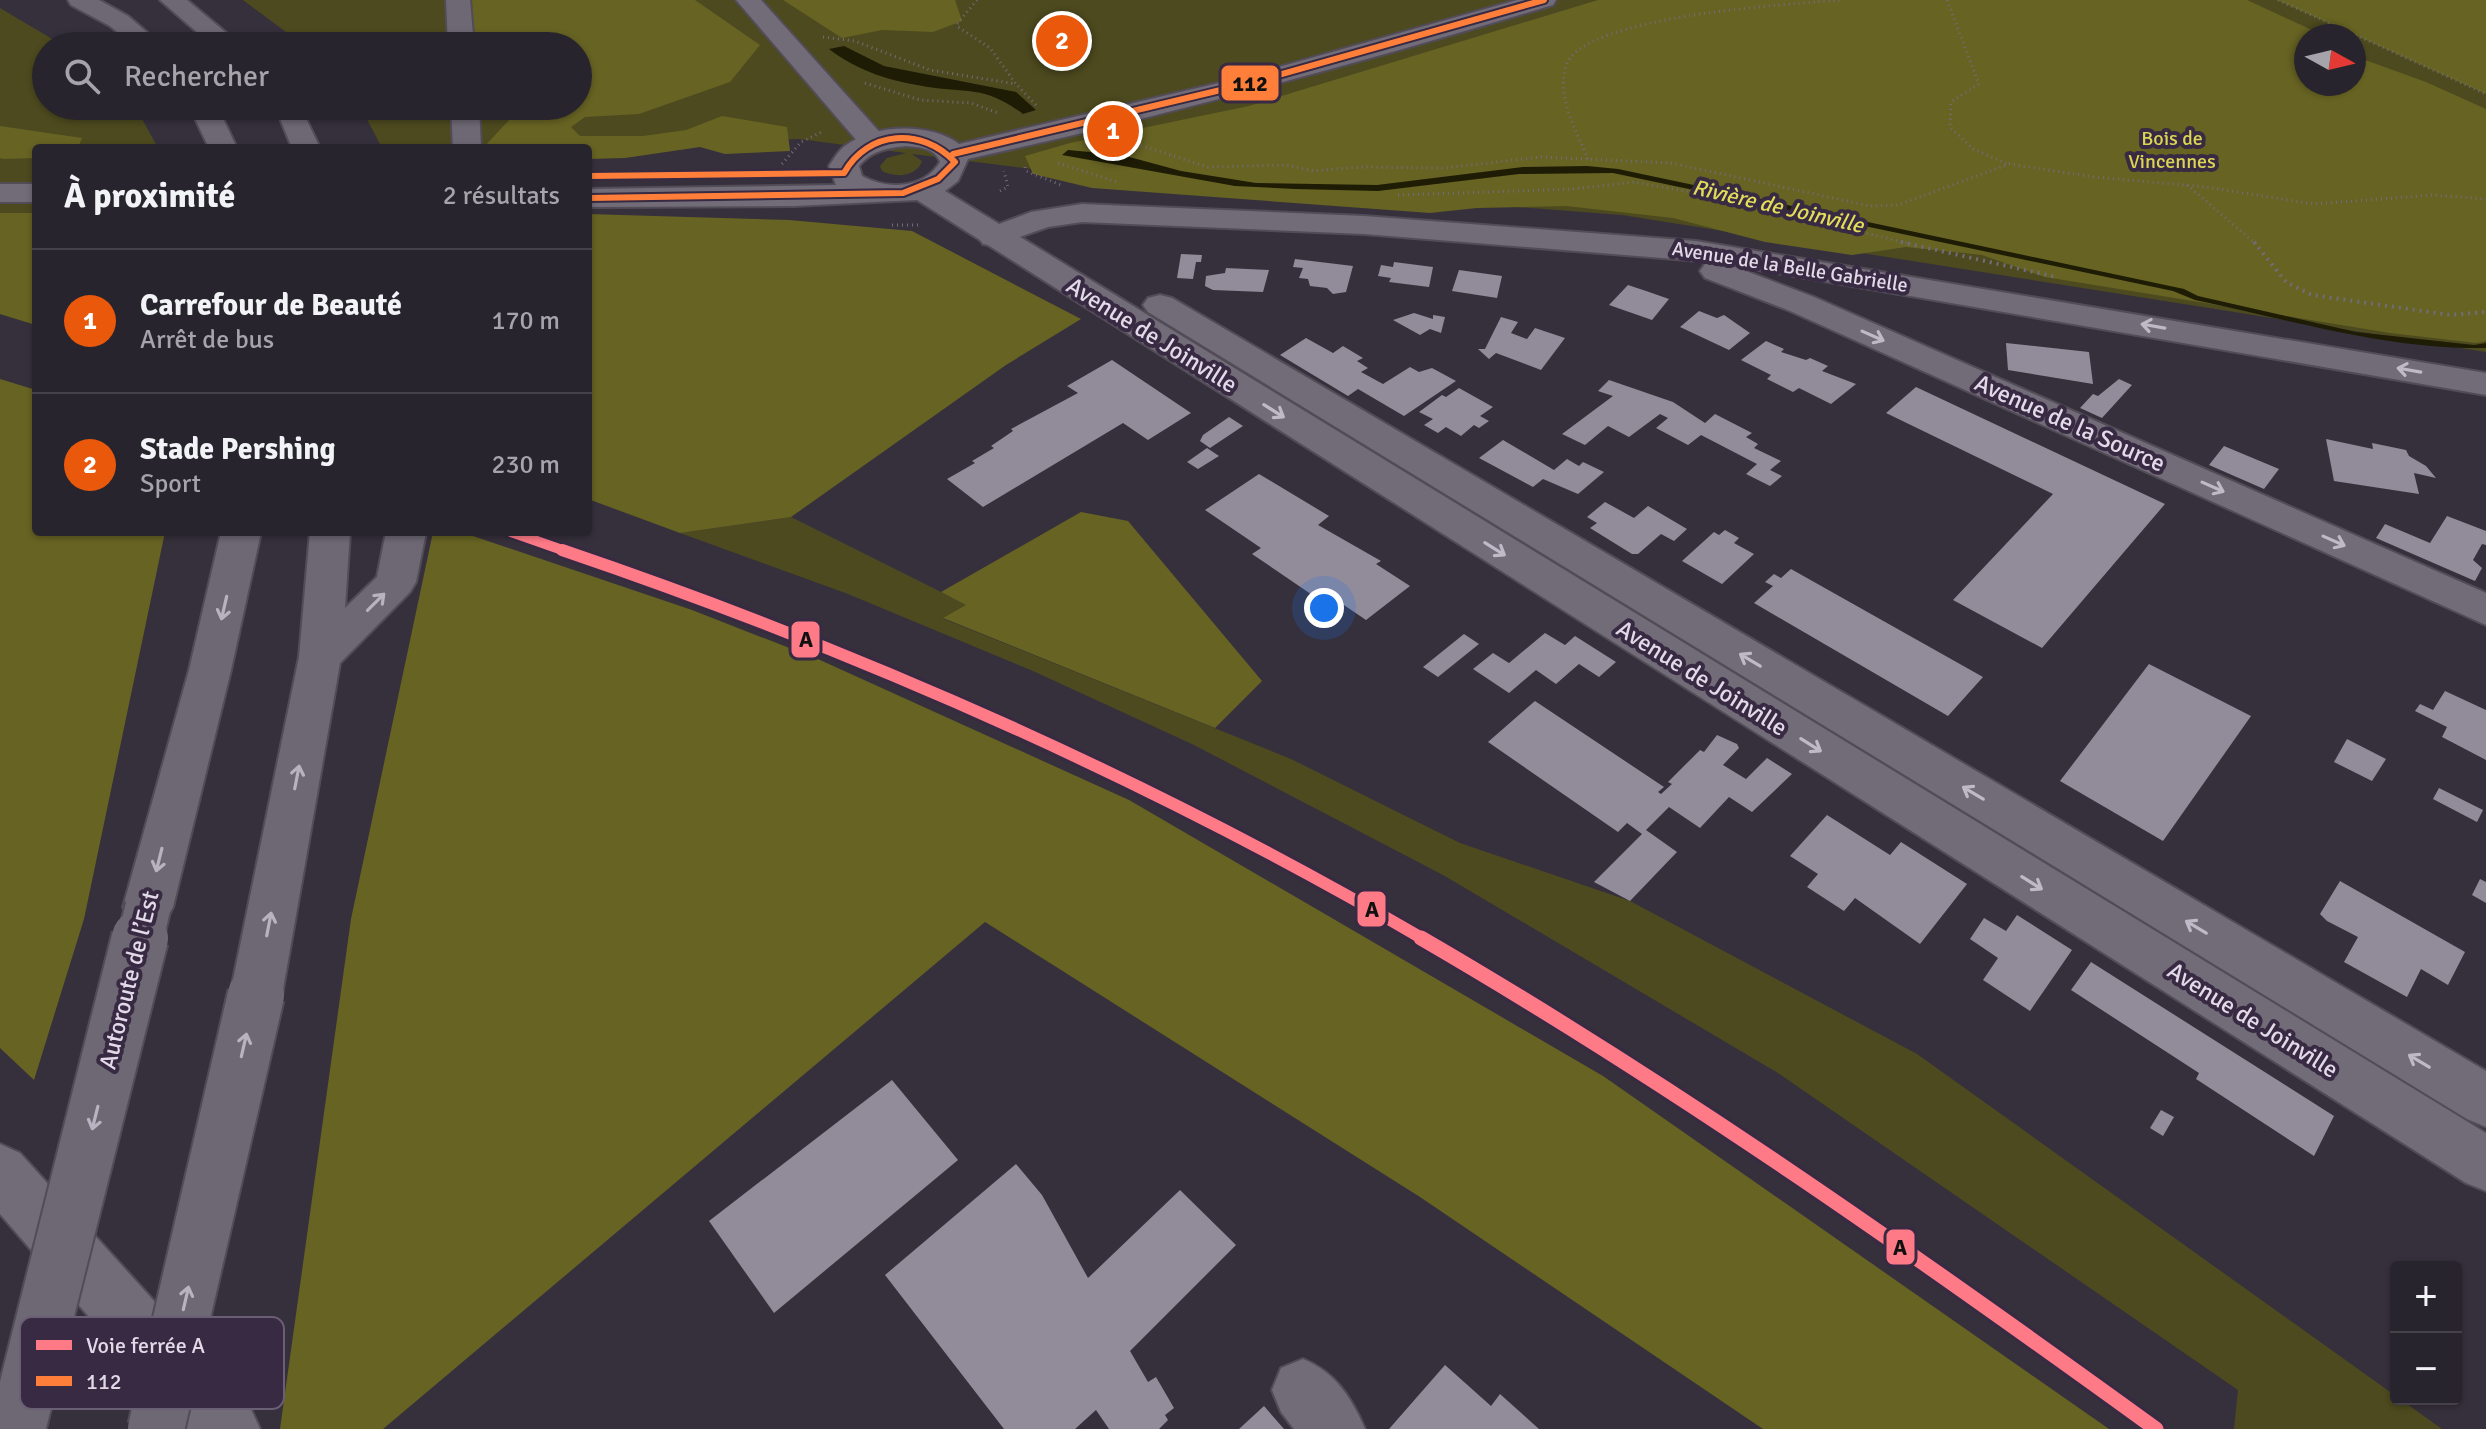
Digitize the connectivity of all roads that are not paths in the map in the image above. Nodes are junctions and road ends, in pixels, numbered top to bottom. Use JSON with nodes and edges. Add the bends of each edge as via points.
{"nodes":[{"id":1,"x":80,"y":0,"type":"edge"},
{"id":2,"x":172,"y":0,"type":"edge"},
{"id":3,"x":458,"y":0,"type":"edge"},
{"id":4,"x":748,"y":0,"type":"edge"},
{"id":5,"x":1544,"y":0,"type":"edge"},
{"id":6,"x":133,"y":32,"type":"edge"},
{"id":7,"x":212,"y":32,"type":"edge"},
{"id":8,"x":460,"y":32,"type":"edge"},
{"id":9,"x":210,"y":120,"type":"edge"},
{"id":10,"x":294,"y":120,"type":"edge"},
{"id":11,"x":466,"y":120,"type":"edge"},
{"id":12,"x":874,"y":143,"type":"junction"},
{"id":13,"x":221,"y":144,"type":"edge"},
{"id":14,"x":304,"y":144,"type":"edge"},
{"id":15,"x":467,"y":144,"type":"edge"},
{"id":16,"x":0,"y":173,"type":"edge"},
{"id":17,"x":32,"y":173,"type":"edge"},
{"id":18,"x":844,"y":173,"type":"junction"},
{"id":19,"x":939,"y":174,"type":"junction"},
{"id":20,"x":592,"y":176,"type":"edge"},
{"id":21,"x":871,"y":192,"type":"junction"},
{"id":22,"x":0,"y":193,"type":"edge"},
{"id":23,"x":32,"y":193,"type":"edge"},
{"id":24,"x":592,"y":198,"type":"edge"},
{"id":25,"x":1010,"y":231,"type":"junction"},
{"id":26,"x":1650,"y":247,"type":"junction"},
{"id":27,"x":1834,"y":273,"type":"junction"},
{"id":28,"x":1802,"y":304,"type":"junction"},
{"id":29,"x":2486,"y":384,"type":"edge"},
{"id":30,"x":240,"y":536,"type":"edge"},
{"id":31,"x":330,"y":536,"type":"edge"},
{"id":32,"x":405,"y":536,"type":"edge"},
{"id":33,"x":2486,"y":610,"type":"edge"},
{"id":34,"x":320,"y":657,"type":"junction"},
{"id":35,"x":2486,"y":1101,"type":"edge"},
{"id":36,"x":2486,"y":1164,"type":"edge"},
{"id":37,"x":0,"y":1172,"type":"edge"},
{"id":38,"x":45,"y":1317,"type":"edge"},
{"id":39,"x":129,"y":1317,"type":"edge"},
{"id":40,"x":182,"y":1317,"type":"edge"},
{"id":41,"x":22,"y":1409,"type":"edge"},
{"id":42,"x":161,"y":1409,"type":"edge"},
{"id":43,"x":210,"y":1409,"type":"edge"},
{"id":44,"x":17,"y":1429,"type":"edge"},
{"id":45,"x":156,"y":1429,"type":"edge"},
{"id":46,"x":228,"y":1429,"type":"edge"}],
"edges":[{"from":1,"to":6,"type":"highway"},
{"from":2,"to":7,"type":"highway"},
{"from":3,"to":8,"type":"highway"},
{"from":4,"to":12,"type":"street"},
{"from":5,"to":19,"type":"main road","via":[[1271,80],[1059,130]]},
{"from":9,"to":13,"type":"highway"},
{"from":10,"to":14,"type":"highway"},
{"from":11,"to":15,"type":"highway"},
{"from":12,"to":18,"type":"main road","via":[[854,153]]},
{"from":12,"to":19,"type":"main road","name":"Avenue de Joinville","via":[[906,137],[935,142]]},
{"from":16,"to":17,"type":"main road"},
{"from":18,"to":20,"type":"main road"},
{"from":18,"to":21,"type":"main road","via":[[848,181]]},
{"from":19,"to":21,"type":"main road","via":[[903,193]]},
{"from":19,"to":25,"type":"main road","name":"Avenue de Joinville"},
{"from":21,"to":24,"type":"main road"},
{"from":22,"to":23,"type":"main road"},
{"from":25,"to":26,"type":"street","name":"Avenue de la Belle Gabrielle","via":[[1066,215],[1111,214],[1378,225]]},
{"from":35,"to":25,"type":"main road","name":"Avenue de Joinville","one_way":true},
{"from":25,"to":36,"type":"main road","name":"Avenue de Joinville","one_way":true},
{"from":26,"to":27,"type":"street","name":"Avenue de la Belle Gabrielle"},
{"from":26,"to":28,"type":"street","name":"Avenue de la Source"},
{"from":27,"to":28,"type":"street","via":[[1775,273],[1778,289]]},
{"from":29,"to":27,"type":"street","name":"Avenue de la Belle Gabrielle","one_way":true},
{"from":28,"to":33,"type":"street","name":"Avenue de la Source","one_way":true},
{"from":30,"to":38,"type":"highway","name":"Autoroute de l’Est","one_way":true,"bridge":true},
{"from":31,"to":34,"type":"highway"},
{"from":34,"to":32,"type":"highway","one_way":true,"via":[[396,582]]},
{"from":40,"to":34,"type":"highway","one_way":true,"bridge":true,"via":[[256,995]]},
{"from":37,"to":39,"type":"street"},
{"from":41,"to":44,"type":"highway","name":"Autoroute de l’Est","one_way":true,"bridge":true},
{"from":45,"to":42,"type":"highway","one_way":true,"bridge":true},
{"from":43,"to":46,"type":"street"}]}
